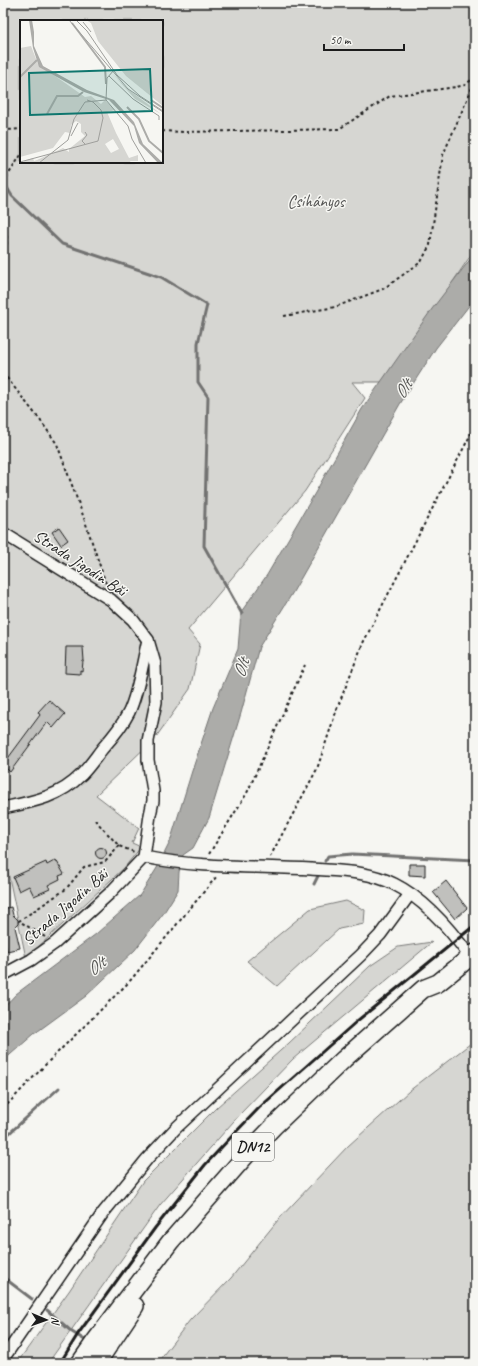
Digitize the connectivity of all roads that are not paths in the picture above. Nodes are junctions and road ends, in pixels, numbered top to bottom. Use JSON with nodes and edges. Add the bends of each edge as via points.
{"nodes":[{"id":1,"x":3,"y":533,"type":"edge"},
{"id":2,"x":148,"y":640,"type":"junction"},
{"id":3,"x":3,"y":808,"type":"edge"},
{"id":4,"x":144,"y":857,"type":"junction"},
{"id":5,"x":410,"y":894,"type":"junction"},
{"id":6,"x":473,"y":955,"type":"edge"},
{"id":7,"x":3,"y":975,"type":"edge"},
{"id":8,"x":438,"y":982,"type":"junction"},
{"id":9,"x":3,"y":1359,"type":"edge"},
{"id":10,"x":80,"y":1363,"type":"edge"},
{"id":11,"x":98,"y":1363,"type":"edge"}],
"edges":[{"from":1,"to":2,"type":"street","name":"Strada Jigodin Băi","via":[[111,600],[133,620]]},
{"from":2,"to":3,"type":"street","via":[[138,686],[129,712],[81,775],[69,786],[48,798]]},
{"from":2,"to":4,"type":"street","name":"Strada Jigodin Băi","via":[[155,664],[156,702],[148,741],[153,801]]},
{"from":4,"to":5,"type":"street","via":[[226,866],[371,875]]},
{"from":4,"to":7,"type":"street","name":"Strada Jigodin Băi","via":[[110,893],[55,943]]},
{"from":5,"to":6,"type":"street","via":[[430,910]]},
{"from":5,"to":9,"type":"street","via":[[380,935],[361,955],[147,1159],[103,1213]]},
{"from":6,"to":8,"type":"highway","number":"DN12"},
{"from":8,"to":10,"type":"highway","number":"DN12","via":[[423,989],[350,1054],[248,1153],[170,1242]]},
{"from":8,"to":11,"type":"highway","number":"DN12","via":[[428,998],[351,1066],[281,1133],[233,1184],[153,1280]]}]}
